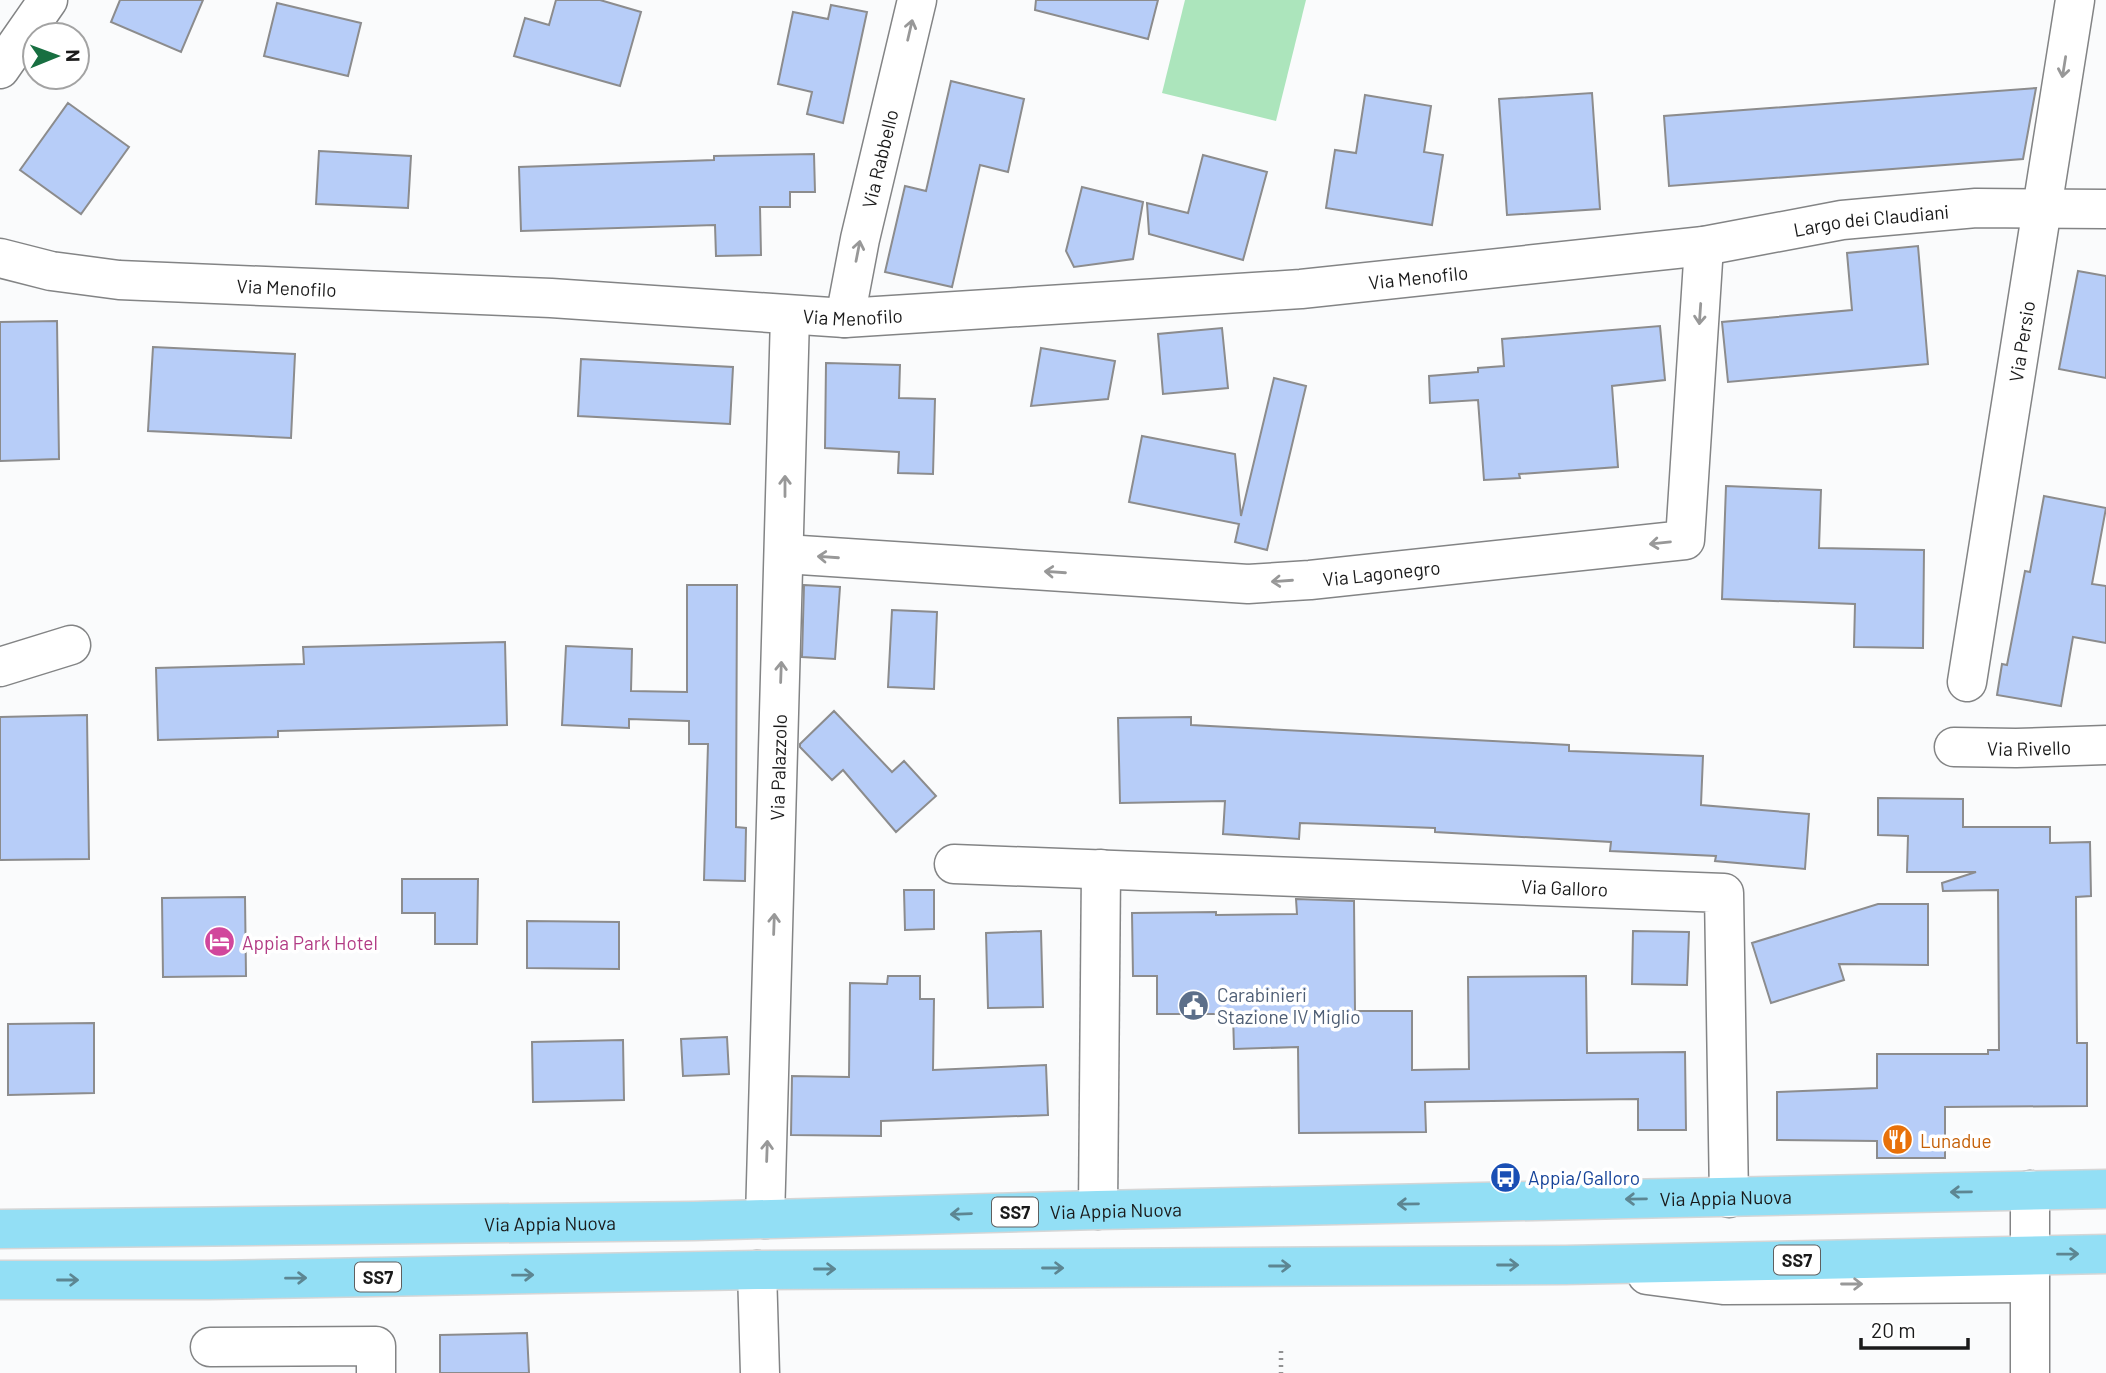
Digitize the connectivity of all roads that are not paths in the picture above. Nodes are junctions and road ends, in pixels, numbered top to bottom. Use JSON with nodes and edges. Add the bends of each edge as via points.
{"nodes":[{"id":1,"x":48,"y":0,"type":"edge"},
{"id":2,"x":917,"y":0,"type":"edge"},
{"id":3,"x":2075,"y":0,"type":"edge"},
{"id":4,"x":0,"y":69,"type":"edge"},
{"id":5,"x":2040,"y":208,"type":"junction"},
{"id":6,"x":2106,"y":209,"type":"edge"},
{"id":7,"x":1704,"y":246,"type":"junction"},
{"id":8,"x":0,"y":258,"type":"edge"},
{"id":9,"x":790,"y":316,"type":"junction"},
{"id":10,"x":845,"y":318,"type":"junction"},
{"id":11,"x":785,"y":554,"type":"junction"},
{"id":12,"x":71,"y":645,"type":"dead end"},
{"id":13,"x":0,"y":667,"type":"edge"},
{"id":14,"x":1967,"y":682,"type":"dead end"},
{"id":15,"x":2106,"y":745,"type":"edge"},
{"id":16,"x":1954,"y":747,"type":"dead end"},
{"id":17,"x":954,"y":864,"type":"dead end"},
{"id":18,"x":1101,"y":869,"type":"junction"},
{"id":19,"x":2106,"y":1189,"type":"edge"},
{"id":20,"x":2030,"y":1190,"type":"junction"},
{"id":21,"x":1729,"y":1198,"type":"junction"},
{"id":22,"x":1098,"y":1209,"type":"junction"},
{"id":23,"x":765,"y":1219,"type":"junction"},
{"id":24,"x":0,"y":1229,"type":"edge"},
{"id":25,"x":2106,"y":1254,"type":"edge"},
{"id":26,"x":757,"y":1269,"type":"junction"},
{"id":27,"x":2029,"y":1269,"type":"junction"},
{"id":28,"x":0,"y":1280,"type":"edge"},
{"id":29,"x":210,"y":1346,"type":"edge"},
{"id":30,"x":376,"y":1373,"type":"edge"},
{"id":31,"x":760,"y":1373,"type":"edge"},
{"id":32,"x":2030,"y":1373,"type":"edge"}],
"edges":[{"from":1,"to":4,"type":"street"},
{"from":10,"to":2,"type":"street","name":"Via Rabbello","one_way":true},
{"from":3,"to":5,"type":"street","name":"Via Persio","one_way":true},
{"from":5,"to":6,"type":"street","name":"Largo dei Claudiani"},
{"from":5,"to":7,"type":"street","name":"Largo dei Claudiani","via":[[1976,208],[1842,220]]},
{"from":5,"to":14,"type":"street","name":"Via Persio"},
{"from":7,"to":10,"type":"street","name":"Via Menofilo","via":[[1301,289]]},
{"from":7,"to":11,"type":"street","name":"Via Lagonegro","one_way":true,"via":[[1685,540],[1248,584]]},
{"from":8,"to":9,"type":"street","name":"Via Menofilo","via":[[120,281],[551,298]]},
{"from":9,"to":10,"type":"street","name":"Via Menofilo"},
{"from":11,"to":9,"type":"street","name":"Via Palazzolo","one_way":true},
{"from":23,"to":11,"type":"street","name":"Via Palazzolo","one_way":true},
{"from":12,"to":13,"type":"street"},
{"from":15,"to":16,"type":"street","name":"Via Rivello"},
{"from":17,"to":18,"type":"street","name":"Via Galloro"},
{"from":18,"to":21,"type":"street","name":"Via Galloro","via":[[1724,894]]},
{"from":18,"to":22,"type":"street"},
{"from":19,"to":20,"type":"main road","name":"Via Appia Nuova","number":"SS7"},
{"from":20,"to":21,"type":"main road","name":"Via Appia Nuova","number":"SS7","one_way":true},
{"from":20,"to":27,"type":"street"},
{"from":21,"to":22,"type":"main road","name":"Via Appia Nuova","number":"SS7","one_way":true},
{"from":22,"to":23,"type":"main road","name":"Via Appia Nuova","number":"SS7","one_way":true},
{"from":23,"to":24,"type":"main road","name":"Via Appia Nuova","number":"SS7"},
{"from":27,"to":25,"type":"main road","number":"SS7","one_way":true},
{"from":26,"to":27,"type":"main road","number":"SS7","one_way":true,"via":[[1565,1265]]},
{"from":28,"to":26,"type":"main road","number":"SS7","one_way":true},
{"from":26,"to":31,"type":"street"},
{"from":27,"to":32,"type":"street"},
{"from":29,"to":30,"type":"street","via":[[376,1346]]}]}
